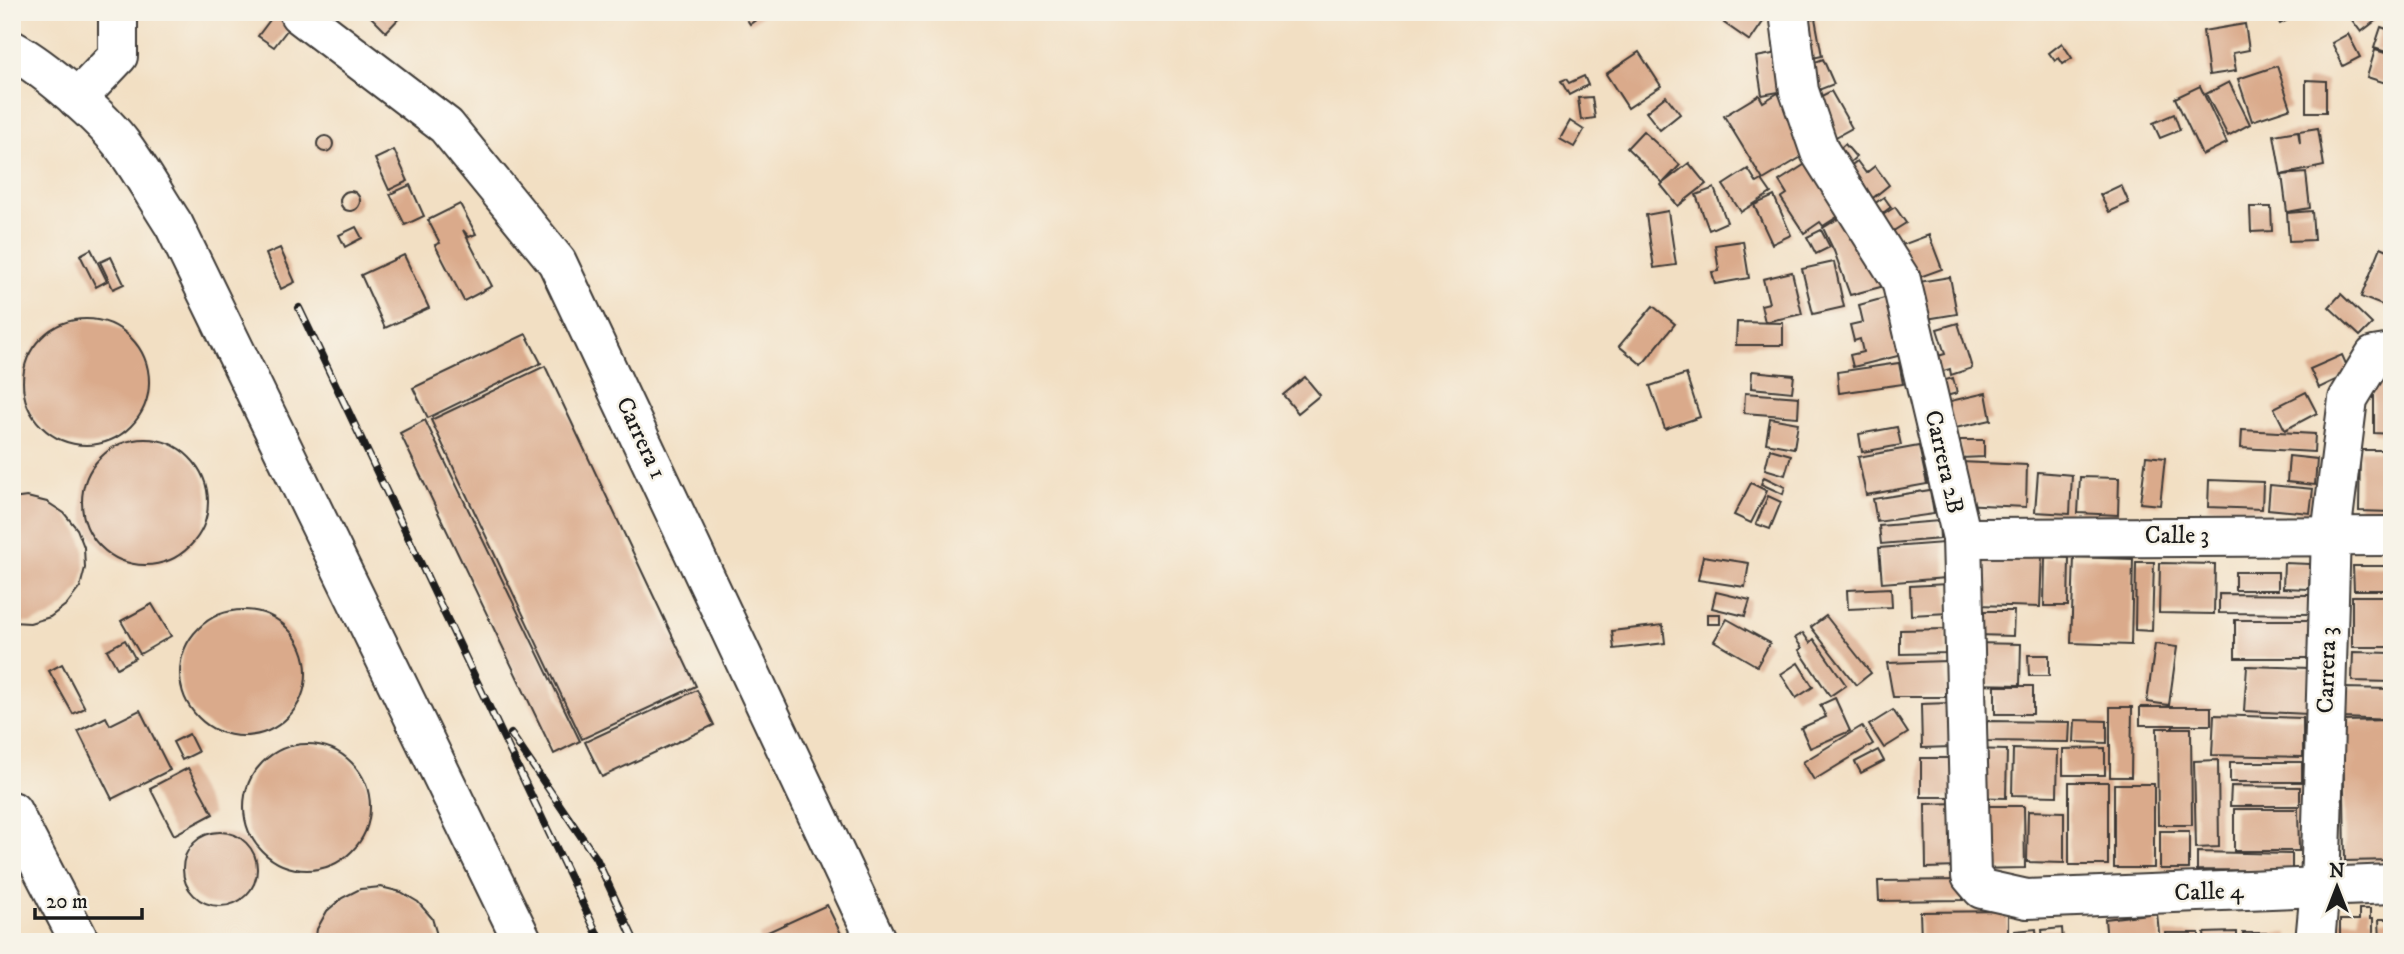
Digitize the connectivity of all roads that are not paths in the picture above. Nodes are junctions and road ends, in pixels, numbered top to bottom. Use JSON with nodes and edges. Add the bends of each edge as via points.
{"nodes":[{"id":1,"x":118,"y":12,"type":"edge"},
{"id":2,"x":1788,"y":13,"type":"edge"},
{"id":3,"x":299,"y":15,"type":"dead end"},
{"id":4,"x":12,"y":50,"type":"edge"},
{"id":5,"x":77,"y":99,"type":"junction"},
{"id":6,"x":2392,"y":353,"type":"edge"},
{"id":7,"x":2331,"y":535,"type":"junction"},
{"id":8,"x":2392,"y":536,"type":"edge"},
{"id":9,"x":1962,"y":538,"type":"junction"},
{"id":10,"x":12,"y":811,"type":"edge"},
{"id":11,"x":2392,"y":884,"type":"edge"},
{"id":12,"x":2320,"y":888,"type":"junction"},
{"id":13,"x":2027,"y":899,"type":"joint"},
{"id":14,"x":80,"y":942,"type":"edge"},
{"id":15,"x":523,"y":942,"type":"edge"},
{"id":16,"x":877,"y":942,"type":"edge"},
{"id":17,"x":2315,"y":942,"type":"edge"}],
"edges":[{"from":1,"to":5,"type":"street","via":[[118,56]]},
{"from":2,"to":9,"type":"street","name":"Carrera 2B","via":[[1799,91],[1820,152],[1901,280]]},
{"from":3,"to":16,"type":"street","name":"Carrera 1","via":[[446,126],[557,262]]},
{"from":4,"to":5,"type":"street"},
{"from":5,"to":15,"type":"street","via":[[122,145],[174,225]]},
{"from":6,"to":7,"type":"street","name":"Carrera 3","via":[[2374,356],[2348,399]]},
{"from":7,"to":8,"type":"street","name":"Calle 3"},
{"from":7,"to":9,"type":"street","name":"Calle 3"},
{"from":7,"to":12,"type":"street","name":"Carrera 3"},
{"from":9,"to":13,"type":"street","name":"Carrera 2B","via":[[1970,876],[1982,889]]},
{"from":10,"to":14,"type":"street"},
{"from":11,"to":12,"type":"street","name":"Calle 4"},
{"from":12,"to":13,"type":"street","name":"Calle 4"},
{"from":12,"to":17,"type":"street","name":"Carrera 3"}]}
